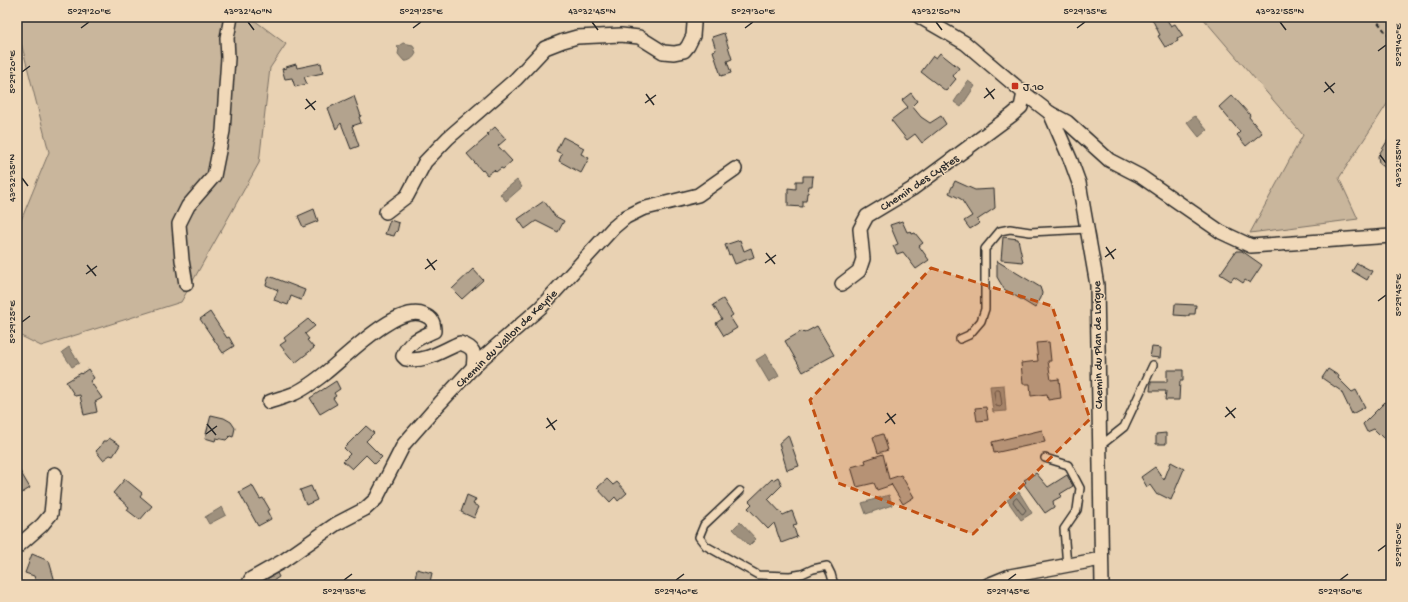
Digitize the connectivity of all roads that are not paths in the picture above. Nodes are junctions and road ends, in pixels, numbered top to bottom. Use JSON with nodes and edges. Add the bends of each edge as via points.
{"nodes":[{"id":1,"x":231,"y":17,"type":"edge"},
{"id":2,"x":692,"y":17,"type":"edge"},
{"id":3,"x":920,"y":17,"type":"edge"},
{"id":4,"x":1024,"y":93,"type":"junction"},
{"id":5,"x":1050,"y":113,"type":"junction"},
{"id":6,"x":735,"y":169,"type":"dead end"},
{"id":7,"x":386,"y":212,"type":"dead end"},
{"id":8,"x":1088,"y":229,"type":"junction"},
{"id":9,"x":1391,"y":236,"type":"edge"},
{"id":10,"x":186,"y":284,"type":"dead end"},
{"id":11,"x":842,"y":284,"type":"dead end"},
{"id":12,"x":960,"y":339,"type":"dead end"},
{"id":13,"x":1152,"y":365,"type":"dead end"},
{"id":14,"x":473,"y":368,"type":"junction"},
{"id":15,"x":269,"y":402,"type":"dead end"},
{"id":16,"x":1100,"y":446,"type":"junction"},
{"id":17,"x":1045,"y":458,"type":"dead end"},
{"id":18,"x":55,"y":474,"type":"dead end"},
{"id":19,"x":740,"y":491,"type":"dead end"},
{"id":20,"x":17,"y":547,"type":"edge"},
{"id":21,"x":1101,"y":559,"type":"junction"},
{"id":22,"x":1066,"y":566,"type":"junction"},
{"id":23,"x":248,"y":585,"type":"edge"},
{"id":24,"x":834,"y":585,"type":"edge"},
{"id":25,"x":988,"y":585,"type":"edge"},
{"id":26,"x":1102,"y":585,"type":"edge"}],
"edges":[{"from":1,"to":10,"type":"street","via":[[227,38],[228,58],[222,131],[214,176],[188,206],[180,224]]},
{"from":2,"to":7,"type":"street","via":[[693,36],[684,51],[663,52],[639,37],[621,35],[577,37],[545,48],[516,79],[448,138],[425,162],[406,196]]},
{"from":3,"to":4,"type":"street","via":[[965,43]]},
{"from":4,"to":5,"type":"street"},
{"from":4,"to":11,"type":"street","name":"Chemin des Cystes","via":[[1021,107],[1012,116],[912,189],[867,216],[860,229],[863,260],[859,271]]},
{"from":5,"to":8,"type":"street","name":"Chemin du Plan de Lorgue","via":[[1079,184]]},
{"from":5,"to":9,"type":"street","via":[[1067,122],[1109,160],[1140,176],[1221,232],[1251,246]]},
{"from":6,"to":14,"type":"street","name":"Chemin du Vallon de Keyrie","via":[[698,195],[642,209],[626,217],[541,307]]},
{"from":8,"to":12,"type":"lane","via":[[1000,231],[984,249],[985,309],[981,321],[969,335]]},
{"from":8,"to":16,"type":"street","name":"Chemin du Plan de Lorgue","via":[[1097,285]]},
{"from":13,"to":16,"type":"lane","via":[[1124,427]]},
{"from":14,"to":15,"type":"street","via":[[473,351],[470,346],[460,342],[426,358],[406,360],[403,356],[406,349],[416,340],[434,331],[430,317],[420,313],[406,314],[388,322],[324,374],[294,394]]},
{"from":14,"to":23,"type":"street","name":"Chemin du Vallon de Keyrie","via":[[404,444],[376,498],[365,509],[336,524],[283,561],[251,579]]},
{"from":16,"to":21,"type":"street","name":"Chemin du Plan de Lorgue"},
{"from":17,"to":22,"type":"lane","via":[[1068,465],[1080,488],[1077,510],[1064,529]]},
{"from":18,"to":20,"type":"street","via":[[51,514]]},
{"from":19,"to":24,"type":"lane","via":[[704,525],[699,537],[706,546],[758,575],[790,576],[827,566]]},
{"from":21,"to":22,"type":"street"},
{"from":21,"to":26,"type":"street","name":"Chemin du Plan de Lorgue"},
{"from":22,"to":25,"type":"street","via":[[1010,576]]}]}
